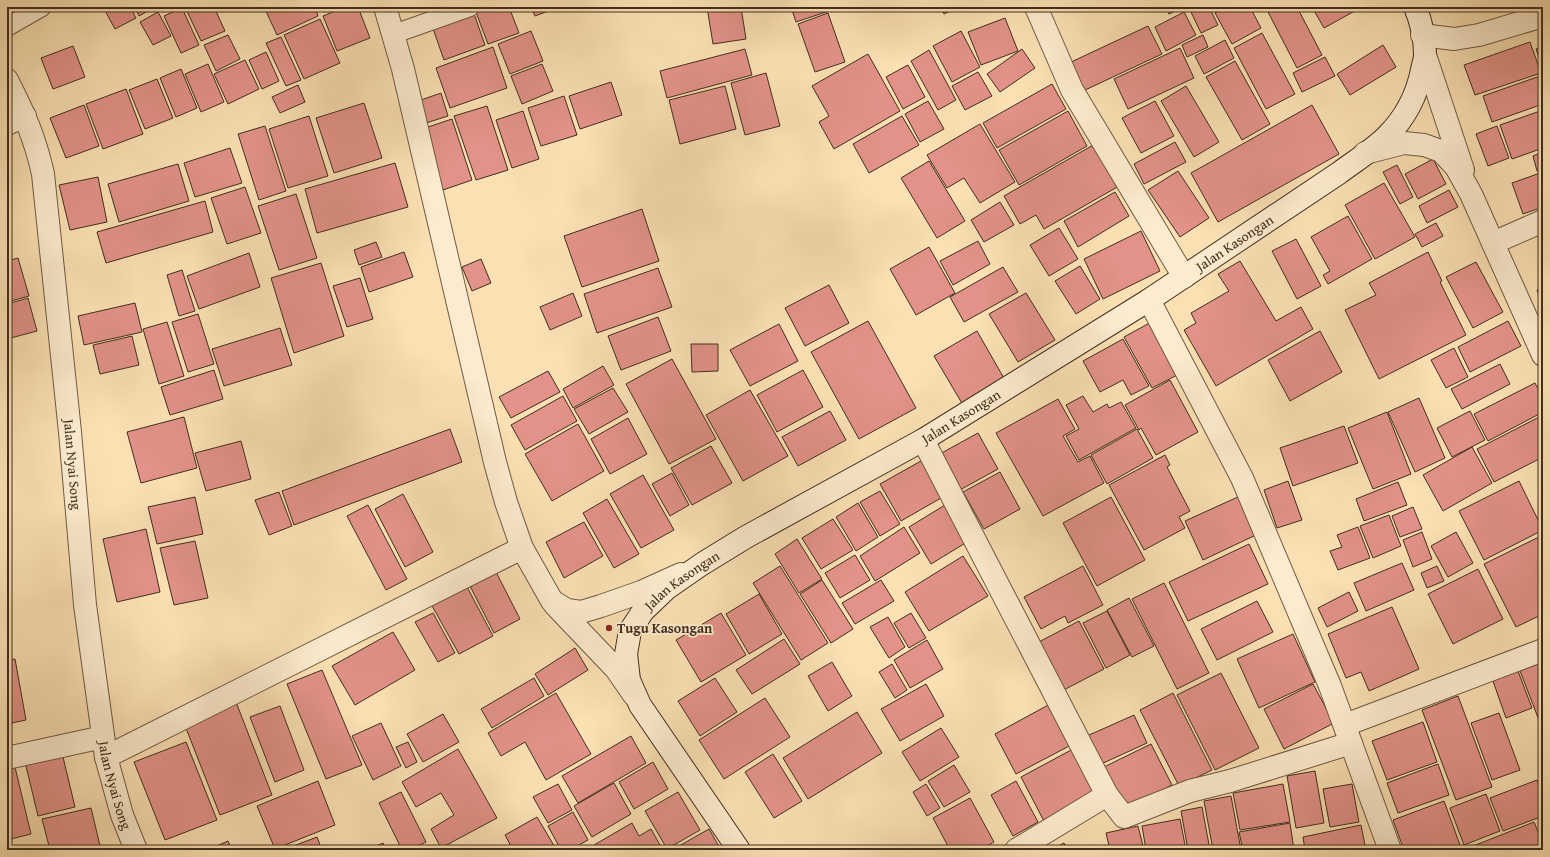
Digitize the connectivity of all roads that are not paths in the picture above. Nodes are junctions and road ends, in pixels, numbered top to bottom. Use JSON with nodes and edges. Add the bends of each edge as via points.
{"nodes":[{"id":1,"x":42,"y":7,"type":"edge"},
{"id":2,"x":386,"y":7,"type":"edge"},
{"id":3,"x":470,"y":7,"type":"edge"},
{"id":4,"x":1036,"y":7,"type":"edge"},
{"id":5,"x":1415,"y":7,"type":"edge"},
{"id":6,"x":1543,"y":16,"type":"edge"},
{"id":7,"x":7,"y":27,"type":"edge"},
{"id":8,"x":394,"y":34,"type":"junction"},
{"id":9,"x":1424,"y":45,"type":"junction"},
{"id":10,"x":7,"y":80,"type":"edge"},
{"id":11,"x":16,"y":120,"type":"edge"},
{"id":12,"x":1366,"y":154,"type":"junction"},
{"id":13,"x":1471,"y":194,"type":"junction"},
{"id":14,"x":1543,"y":221,"type":"edge"},
{"id":15,"x":1493,"y":243,"type":"junction"},
{"id":16,"x":1184,"y":277,"type":"junction"},
{"id":17,"x":1150,"y":300,"type":"junction"},
{"id":18,"x":1543,"y":355,"type":"edge"},
{"id":19,"x":923,"y":440,"type":"junction"},
{"id":20,"x":522,"y":548,"type":"junction"},
{"id":21,"x":702,"y":564,"type":"junction"},
{"id":22,"x":552,"y":601,"type":"junction"},
{"id":23,"x":1543,"y":650,"type":"edge"},
{"id":24,"x":640,"y":705,"type":"junction"},
{"id":25,"x":1348,"y":734,"type":"junction"},
{"id":26,"x":105,"y":746,"type":"junction"},
{"id":27,"x":7,"y":758,"type":"edge"},
{"id":28,"x":1107,"y":795,"type":"junction"},
{"id":29,"x":136,"y":850,"type":"edge"},
{"id":30,"x":739,"y":850,"type":"edge"},
{"id":31,"x":1016,"y":850,"type":"edge"},
{"id":32,"x":1390,"y":850,"type":"edge"}],
"edges":[{"from":1,"to":7,"type":"lane"},
{"from":2,"to":8,"type":"street"},
{"from":3,"to":8,"type":"lane"},
{"from":4,"to":16,"type":"street","via":[[1072,90]]},
{"from":5,"to":9,"type":"street","name":"Jalan Kasongan"},
{"from":6,"to":9,"type":"street","via":[[1479,35]]},
{"from":8,"to":20,"type":"street","via":[[494,462]]},
{"from":9,"to":12,"type":"street","name":"Jalan Kasongan","via":[[1420,81],[1412,102],[1387,136]]},
{"from":9,"to":13,"type":"street"},
{"from":10,"to":11,"type":"street","name":"Jalan Nyai Song"},
{"from":11,"to":26,"type":"street","name":"Jalan Nyai Song","via":[[38,151],[43,174],[85,605]]},
{"from":12,"to":13,"type":"street","via":[[1404,143],[1424,145],[1441,151],[1456,167]]},
{"from":12,"to":16,"type":"street","name":"Jalan Kasongan"},
{"from":13,"to":15,"type":"street"},
{"from":14,"to":15,"type":"street"},
{"from":15,"to":18,"type":"street"},
{"from":16,"to":17,"type":"street","name":"Jalan Kasongan"},
{"from":17,"to":19,"type":"street","name":"Jalan Kasongan"},
{"from":17,"to":25,"type":"street","via":[[1242,478]]},
{"from":19,"to":21,"type":"street","name":"Jalan Kasongan","via":[[746,537]]},
{"from":19,"to":28,"type":"street"},
{"from":20,"to":22,"type":"street"},
{"from":20,"to":26,"type":"street"},
{"from":21,"to":22,"type":"street","via":[[641,592],[581,612],[567,610]]},
{"from":21,"to":24,"type":"street","name":"Jalan Kasongan","via":[[666,589],[643,611],[630,630],[626,654],[629,680]]},
{"from":22,"to":24,"type":"street","via":[[616,669]]},
{"from":23,"to":25,"type":"street"},
{"from":24,"to":30,"type":"street","name":"Jalan Kasongan"},
{"from":25,"to":28,"type":"street","via":[[1230,782],[1190,791],[1124,818]]},
{"from":25,"to":32,"type":"street"},
{"from":26,"to":27,"type":"street"},
{"from":26,"to":29,"type":"street","name":"Jalan Nyai Song","via":[[122,815]]},
{"from":28,"to":31,"type":"street"}]}
